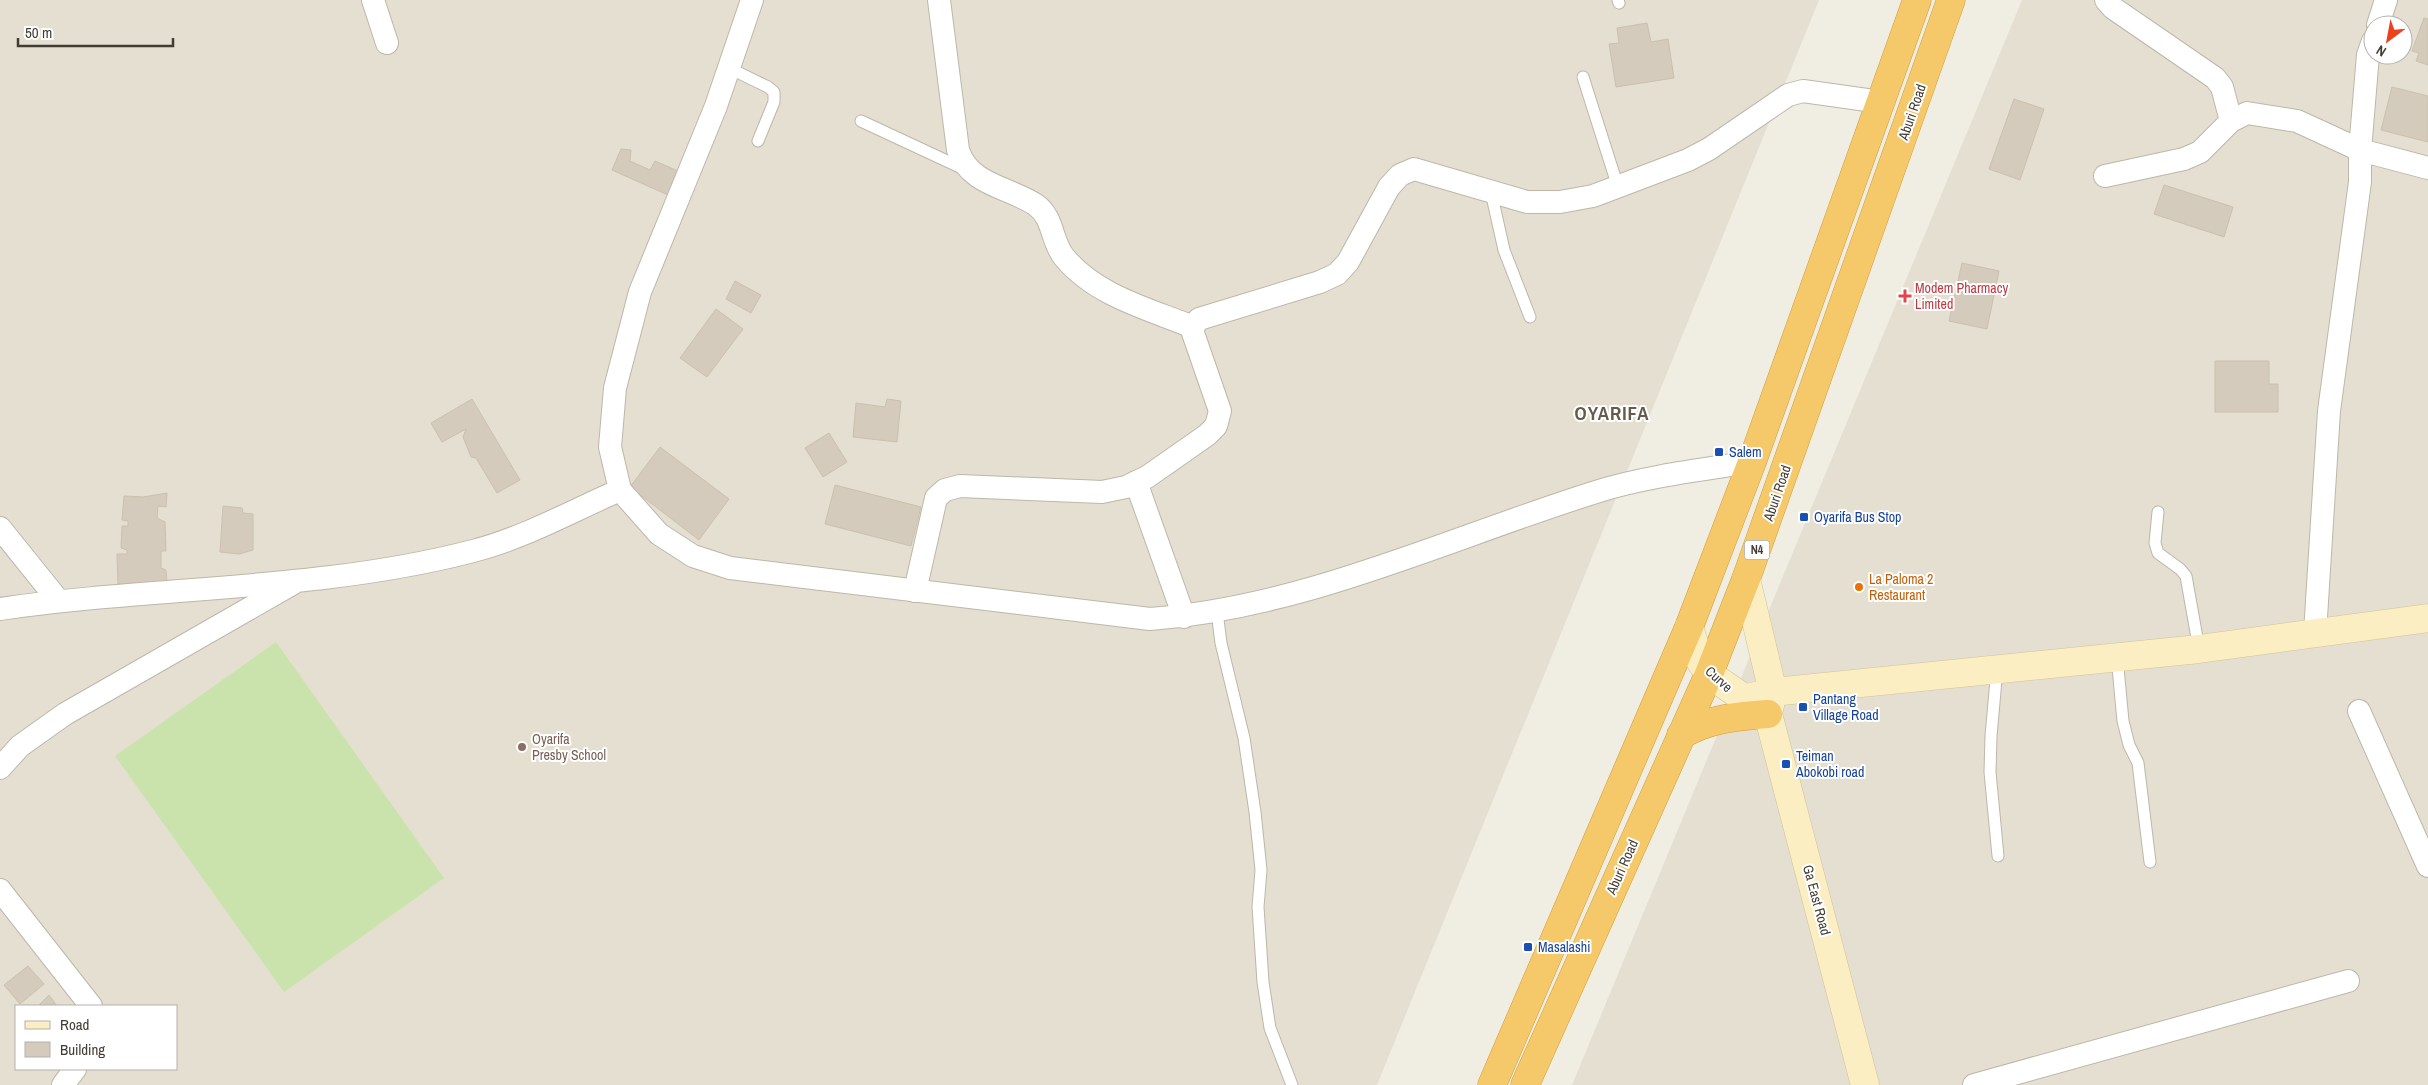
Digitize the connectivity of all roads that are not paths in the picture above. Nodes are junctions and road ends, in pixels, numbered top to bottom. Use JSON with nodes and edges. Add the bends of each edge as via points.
{"nodes":[{"id":1,"x":373,"y":0,"type":"edge"},
{"id":2,"x":752,"y":0,"type":"edge"},
{"id":3,"x":939,"y":0,"type":"edge"},
{"id":4,"x":1917,"y":0,"type":"edge"},
{"id":5,"x":1951,"y":0,"type":"edge"},
{"id":6,"x":2106,"y":0,"type":"edge"},
{"id":7,"x":2386,"y":0,"type":"edge"},
{"id":8,"x":2381,"y":15,"type":"edge"},
{"id":9,"x":387,"y":43,"type":"dead end"},
{"id":10,"x":2367,"y":65,"type":"edge"},
{"id":11,"x":729,"y":68,"type":"junction"},
{"id":12,"x":1583,"y":77,"type":"dead end"},
{"id":13,"x":1881,"y":102,"type":"junction"},
{"id":14,"x":861,"y":121,"type":"dead end"},
{"id":15,"x":2231,"y":121,"type":"junction"},
{"id":16,"x":758,"y":141,"type":"dead end"},
{"id":17,"x":2360,"y":150,"type":"junction"},
{"id":18,"x":2428,"y":168,"type":"edge"},
{"id":19,"x":970,"y":172,"type":"junction"},
{"id":20,"x":2105,"y":176,"type":"dead end"},
{"id":21,"x":1618,"y":186,"type":"junction"},
{"id":22,"x":1491,"y":192,"type":"junction"},
{"id":23,"x":1530,"y":317,"type":"dead end"},
{"id":24,"x":1193,"y":327,"type":"junction"},
{"id":25,"x":1752,"y":462,"type":"junction"},
{"id":26,"x":1136,"y":482,"type":"junction"},
{"id":27,"x":620,"y":490,"type":"junction"},
{"id":28,"x":2158,"y":512,"type":"dead end"},
{"id":29,"x":0,"y":528,"type":"edge"},
{"id":30,"x":1746,"y":579,"type":"junction"},
{"id":31,"x":299,"y":580,"type":"junction"},
{"id":32,"x":915,"y":591,"type":"junction"},
{"id":33,"x":58,"y":600,"type":"junction"},
{"id":34,"x":0,"y":609,"type":"edge"},
{"id":35,"x":1217,"y":612,"type":"junction"},
{"id":36,"x":1184,"y":617,"type":"junction"},
{"id":37,"x":2428,"y":618,"type":"edge"},
{"id":38,"x":1689,"y":627,"type":"junction"},
{"id":39,"x":2315,"y":633,"type":"junction"},
{"id":40,"x":2199,"y":650,"type":"junction"},
{"id":41,"x":2117,"y":657,"type":"junction"},
{"id":42,"x":1997,"y":669,"type":"junction"},
{"id":43,"x":1709,"y":674,"type":"junction"},
{"id":44,"x":1771,"y":703,"type":"junction"},
{"id":45,"x":2359,"y":711,"type":"dead end"},
{"id":46,"x":1681,"y":735,"type":"junction"},
{"id":47,"x":0,"y":768,"type":"edge"},
{"id":48,"x":2421,"y":832,"type":"edge"},
{"id":49,"x":1998,"y":856,"type":"dead end"},
{"id":50,"x":2150,"y":862,"type":"dead end"},
{"id":51,"x":2428,"y":866,"type":"edge"},
{"id":52,"x":0,"y":890,"type":"edge"},
{"id":53,"x":2348,"y":981,"type":"dead end"},
{"id":54,"x":90,"y":1005,"type":"edge"},
{"id":55,"x":74,"y":1070,"type":"edge"},
{"id":56,"x":63,"y":1085,"type":"edge"},
{"id":57,"x":1292,"y":1085,"type":"edge"},
{"id":58,"x":1492,"y":1085,"type":"edge"},
{"id":59,"x":1525,"y":1085,"type":"edge"},
{"id":60,"x":1865,"y":1085,"type":"edge"},
{"id":61,"x":1974,"y":1085,"type":"edge"}],
"edges":[{"from":1,"to":9,"type":"street"},
{"from":2,"to":11,"type":"street"},
{"from":3,"to":19,"type":"street","via":[[958,150]]},
{"from":4,"to":13,"type":"highway"},
{"from":5,"to":30,"type":"highway","name":"Aburi Road","number":"N4"},
{"from":6,"to":15,"type":"street","via":[[2215,78],[2222,87]]},
{"from":7,"to":8,"type":"street"},
{"from":10,"to":17,"type":"street"},
{"from":11,"to":16,"type":"lane","via":[[774,92],[774,102]]},
{"from":11,"to":27,"type":"street","via":[[640,292],[615,388],[610,447]]},
{"from":12,"to":21,"type":"lane"},
{"from":13,"to":21,"type":"street","via":[[1803,92],[1788,95],[1709,149]]},
{"from":13,"to":25,"type":"highway"},
{"from":14,"to":19,"type":"lane"},
{"from":15,"to":17,"type":"street","via":[[2248,113],[2297,121]]},
{"from":15,"to":20,"type":"street","via":[[2200,152],[2184,159]]},
{"from":17,"to":18,"type":"street"},
{"from":17,"to":39,"type":"street","via":[[2360,182],[2329,411]]},
{"from":19,"to":24,"type":"street","via":[[1035,205],[1047,216],[1063,256],[1088,280],[1113,295]]},
{"from":21,"to":22,"type":"street","via":[[1593,196],[1560,202],[1527,202]]},
{"from":22,"to":23,"type":"lane","via":[[1504,250]]},
{"from":22,"to":24,"type":"street","via":[[1414,169],[1400,175],[1389,186],[1348,262],[1337,274],[1199,319]]},
{"from":24,"to":26,"type":"street","via":[[1192,333],[1220,411],[1219,420],[1208,435]]},
{"from":25,"to":35,"type":"street","via":[[1601,490],[1319,588]]},
{"from":25,"to":38,"type":"highway"},
{"from":26,"to":32,"type":"street","via":[[1102,492],[960,486],[945,490],[936,498]]},
{"from":26,"to":36,"type":"street"},
{"from":27,"to":31,"type":"street","via":[[541,526],[475,550],[428,562]]},
{"from":27,"to":32,"type":"street","via":[[660,534],[693,556],[730,568]]},
{"from":28,"to":40,"type":"lane","via":[[2155,543],[2158,553],[2186,576]]},
{"from":29,"to":33,"type":"street"},
{"from":30,"to":43,"type":"highway","name":"Aburi Road","number":"N4"},
{"from":30,"to":44,"type":"street","name":"Ga East Road"},
{"from":31,"to":33,"type":"street"},
{"from":31,"to":47,"type":"street","via":[[65,714],[20,746]]},
{"from":32,"to":36,"type":"street","via":[[1150,619]]},
{"from":33,"to":34,"type":"street"},
{"from":35,"to":36,"type":"street"},
{"from":35,"to":57,"type":"lane","via":[[1220,643],[1244,738],[1255,812],[1261,870],[1258,907],[1263,982],[1270,1028]]},
{"from":37,"to":39,"type":"street"},
{"from":38,"to":43,"type":"street","name":"Curve","via":[[1699,659]]},
{"from":38,"to":58,"type":"highway"},
{"from":39,"to":40,"type":"street"},
{"from":40,"to":41,"type":"street"},
{"from":41,"to":42,"type":"street"},
{"from":41,"to":50,"type":"lane","via":[[2122,721],[2138,763]]},
{"from":42,"to":44,"type":"street"},
{"from":42,"to":49,"type":"lane","via":[[1990,772]]},
{"from":43,"to":44,"type":"street","name":"Curve","via":[[1743,700]]},
{"from":43,"to":46,"type":"highway","name":"Aburi Road","number":"N4"},
{"from":44,"to":46,"type":"highway","via":[[1744,716],[1711,722]]},
{"from":44,"to":60,"type":"street","name":"Ga East Road"},
{"from":45,"to":48,"type":"street"},
{"from":46,"to":59,"type":"highway","name":"Aburi Road","number":"N4"},
{"from":48,"to":51,"type":"street"},
{"from":52,"to":54,"type":"street"},
{"from":53,"to":61,"type":"street"},
{"from":55,"to":56,"type":"street"}]}
